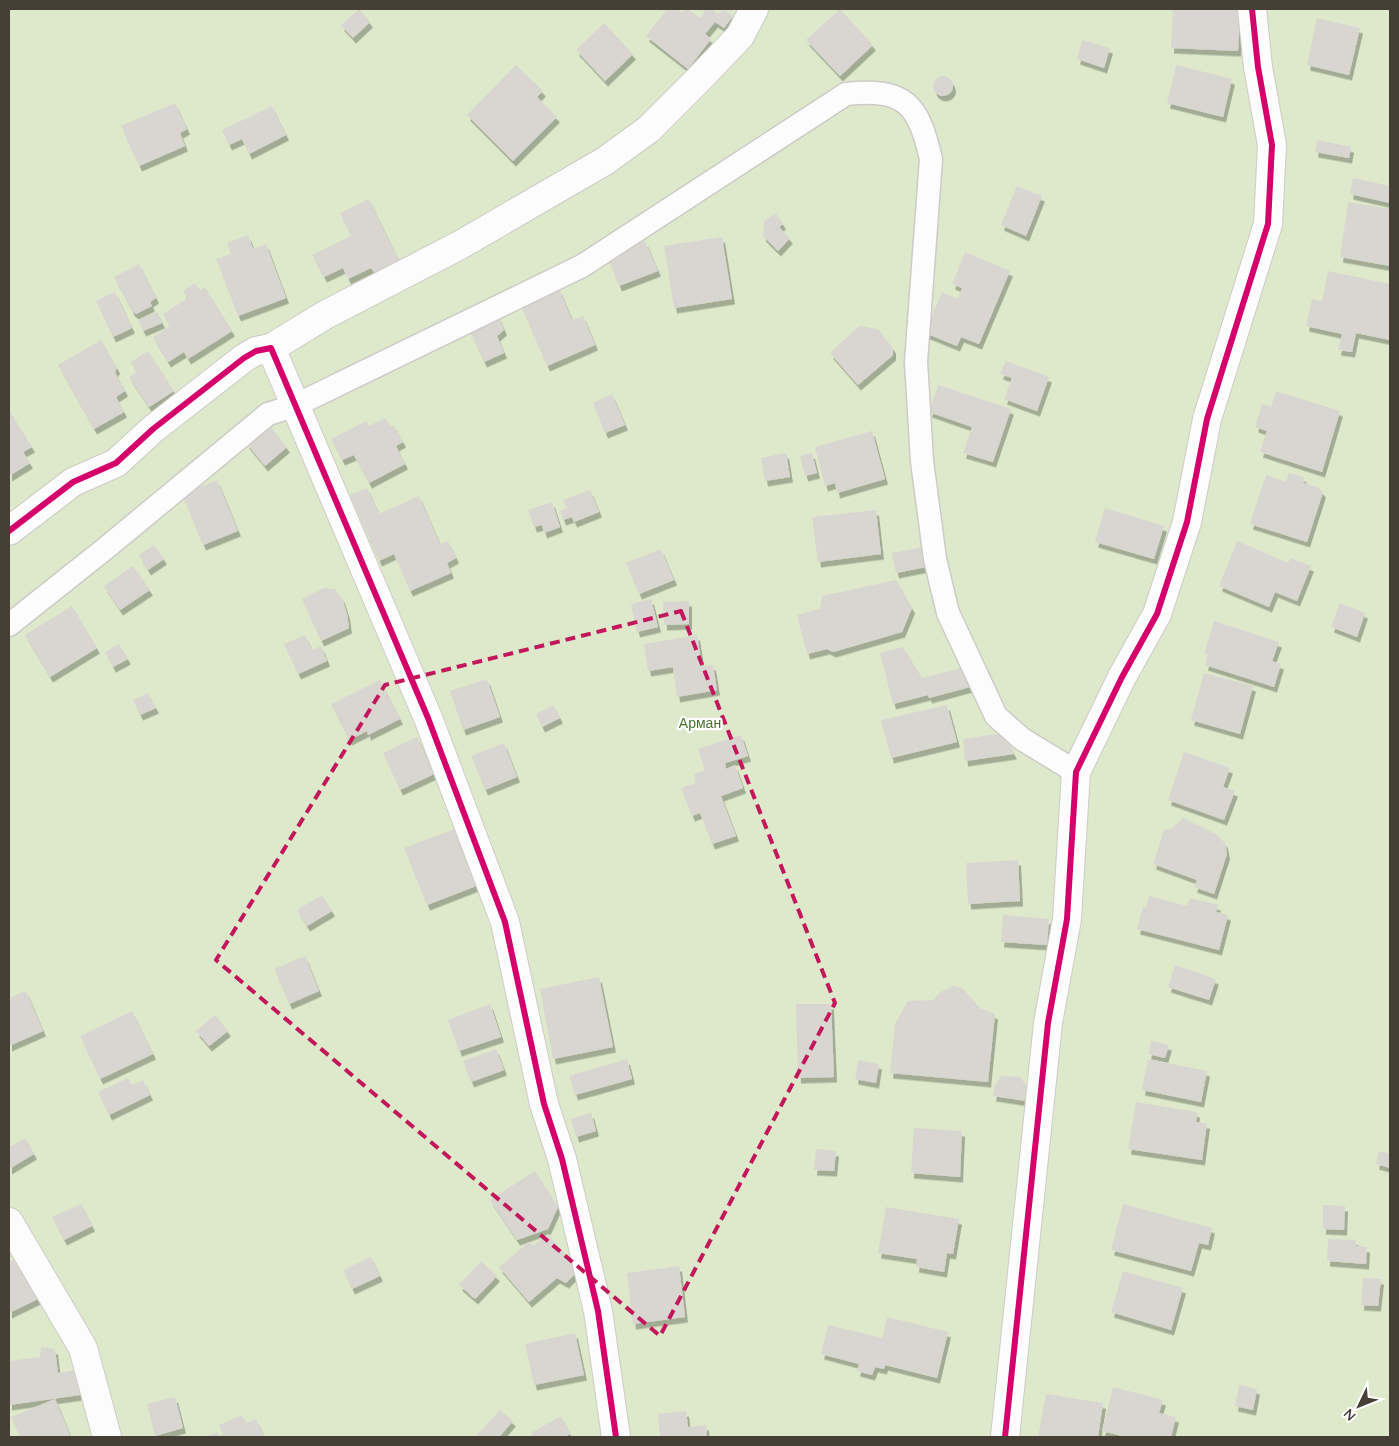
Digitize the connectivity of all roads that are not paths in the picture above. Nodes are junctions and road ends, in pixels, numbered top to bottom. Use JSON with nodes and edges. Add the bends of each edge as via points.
{"nodes":[{"id":1,"x":754,"y":9,"type":"edge"},
{"id":2,"x":1252,"y":9,"type":"edge"},
{"id":3,"x":270,"y":348,"type":"junction"},
{"id":4,"x":294,"y":406,"type":"junction"},
{"id":5,"x":9,"y":531,"type":"edge"},
{"id":6,"x":9,"y":625,"type":"edge"},
{"id":7,"x":1076,"y":772,"type":"junction"},
{"id":8,"x":9,"y":1222,"type":"edge"},
{"id":9,"x":107,"y":1437,"type":"edge"},
{"id":10,"x":616,"y":1437,"type":"edge"},
{"id":11,"x":1005,"y":1437,"type":"edge"}],
"edges":[{"from":1,"to":3,"type":"street","via":[[740,36],[698,80],[649,129],[605,161],[460,245],[325,315]]},
{"from":2,"to":7,"type":"street","via":[[1258,67],[1272,145],[1268,224],[1207,419],[1187,522],[1157,614]]},
{"from":3,"to":4,"type":"street"},
{"from":3,"to":5,"type":"street","via":[[244,358],[153,428],[116,463],[73,482]]},
{"from":4,"to":6,"type":"lane","via":[[268,414]]},
{"from":4,"to":7,"type":"lane","via":[[582,266],[846,94],[872,92],[892,96],[912,107],[923,127],[931,159],[916,362],[922,461],[935,559],[948,613],[996,716],[1022,739]]},
{"from":4,"to":10,"type":"street","via":[[428,718],[505,922],[544,1104],[562,1159],[594,1292]]},
{"from":7,"to":11,"type":"street","via":[[1067,919],[1048,1023]]},
{"from":8,"to":9,"type":"street","via":[[83,1348]]}]}
